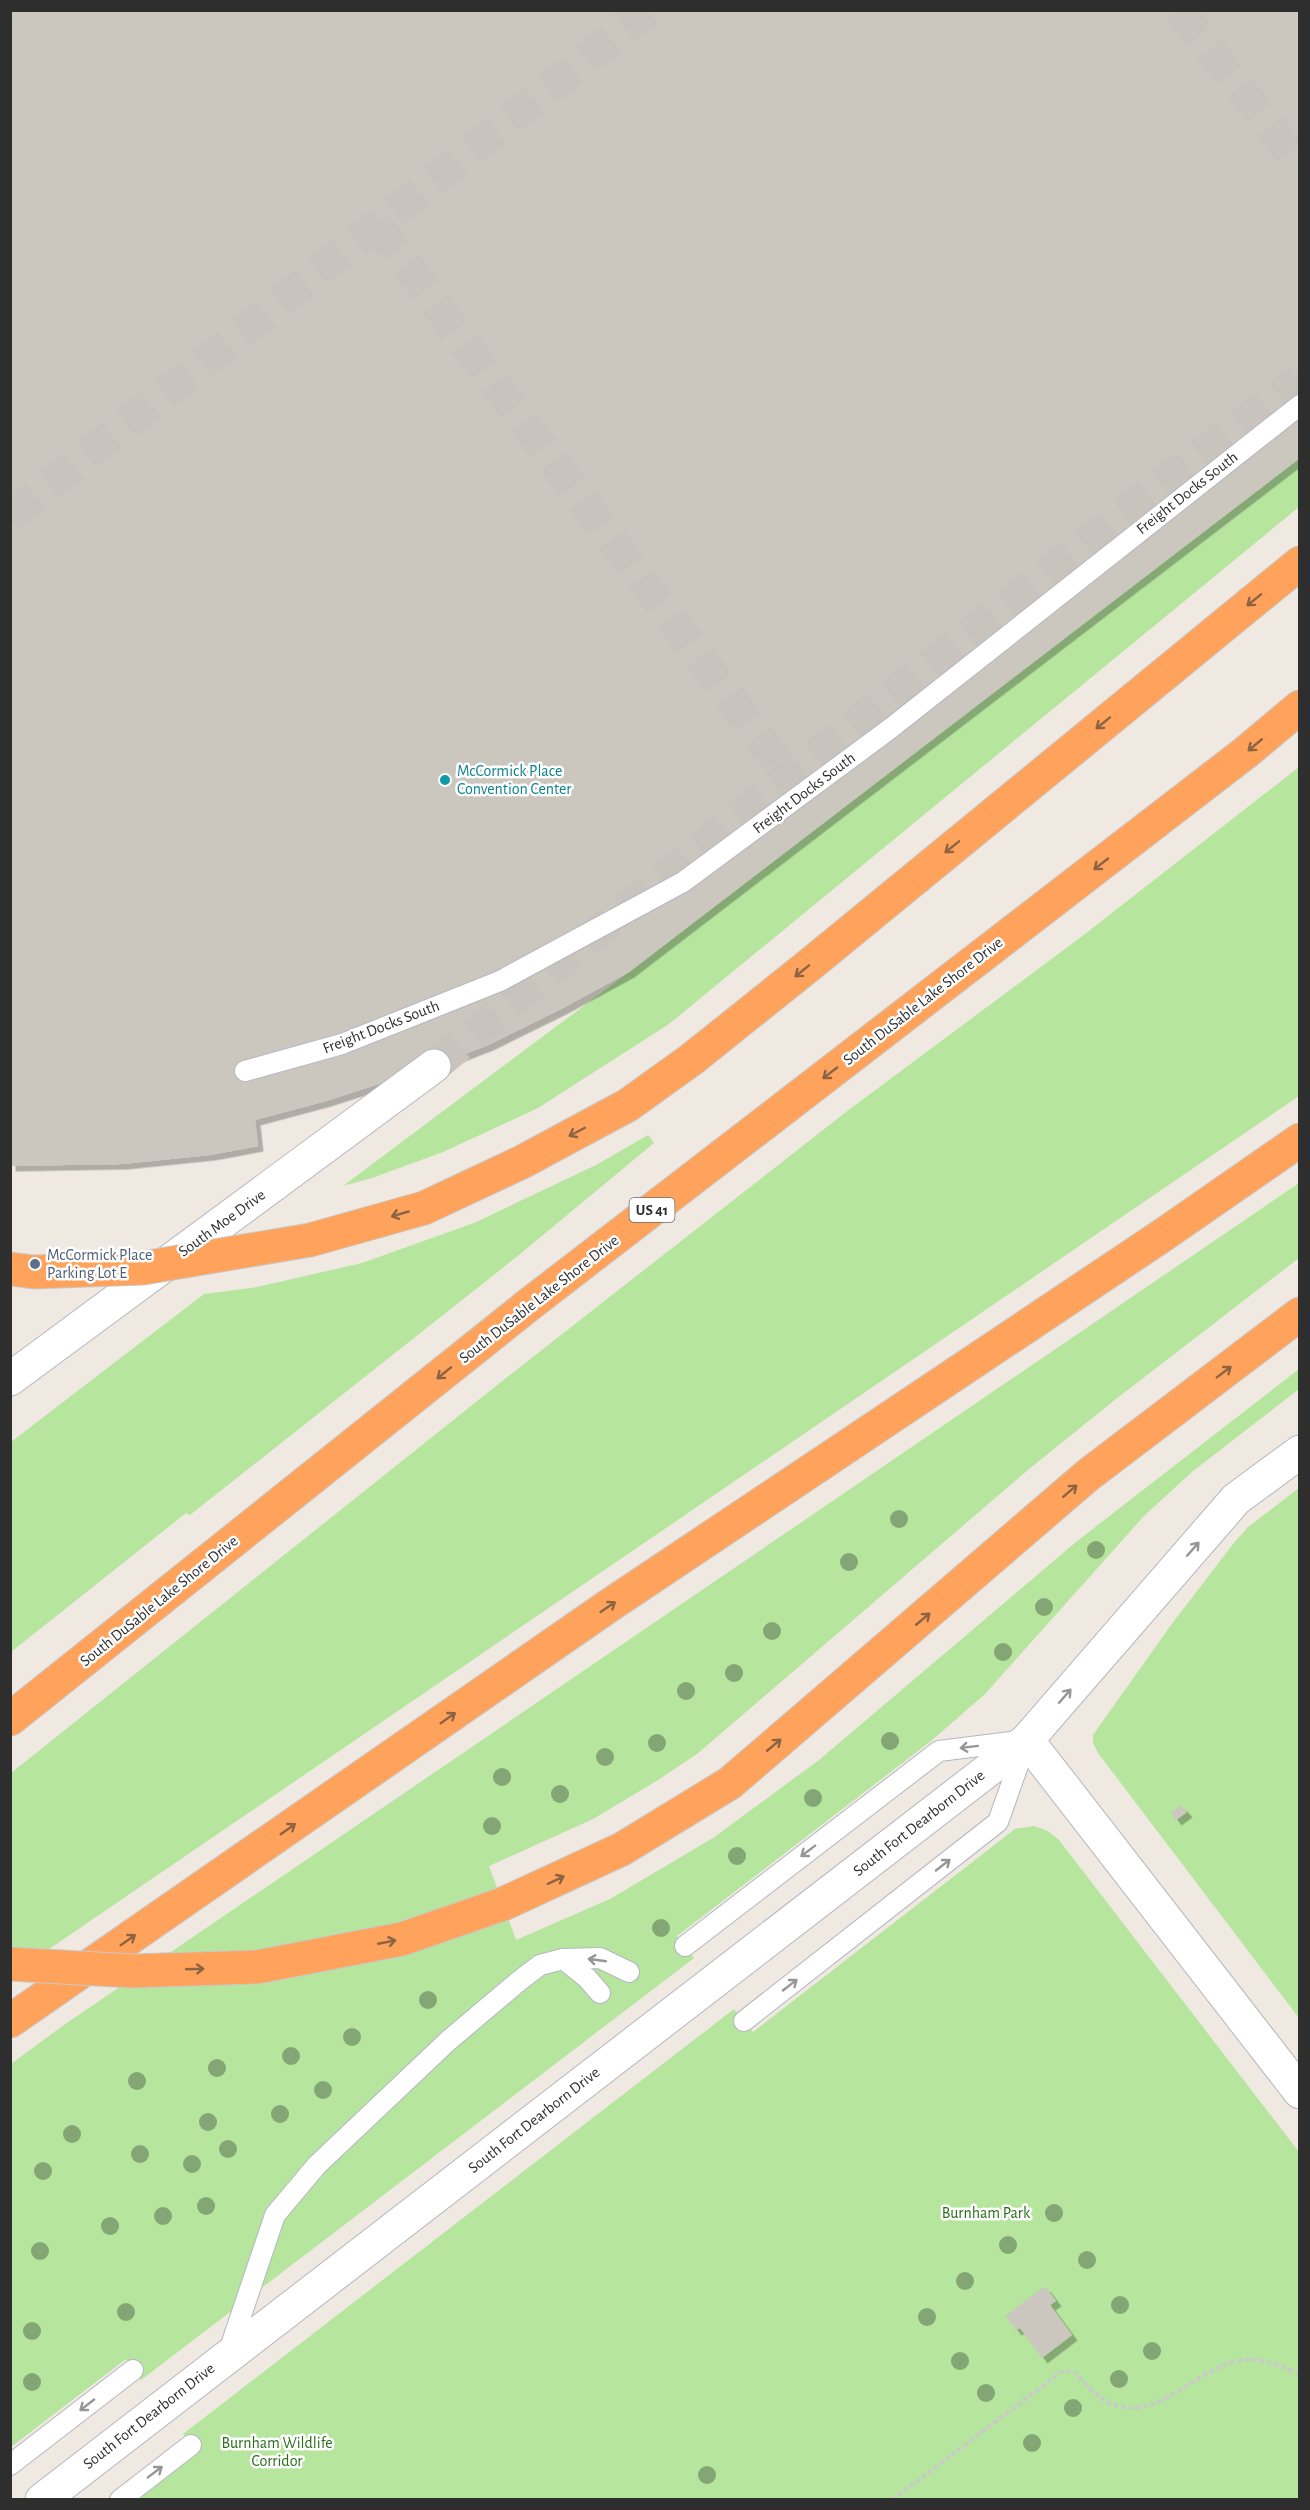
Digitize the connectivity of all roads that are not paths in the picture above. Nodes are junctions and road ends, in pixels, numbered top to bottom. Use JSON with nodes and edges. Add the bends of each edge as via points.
{"nodes":[{"id":1,"x":1299,"y":405,"type":"edge"},
{"id":2,"x":1299,"y":563,"type":"edge"},
{"id":3,"x":1299,"y":707,"type":"edge"},
{"id":4,"x":434,"y":1066,"type":"tunnel mouth"},
{"id":5,"x":244,"y":1071,"type":"dead end"},
{"id":6,"x":1299,"y":1140,"type":"edge"},
{"id":7,"x":10,"y":1269,"type":"edge"},
{"id":8,"x":1299,"y":1314,"type":"edge"},
{"id":9,"x":10,"y":1379,"type":"edge"},
{"id":10,"x":1299,"y":1452,"type":"edge"},
{"id":11,"x":10,"y":1719,"type":"edge"},
{"id":12,"x":1027,"y":1740,"type":"junction"},
{"id":13,"x":685,"y":1946,"type":"dead end"},
{"id":14,"x":562,"y":1959,"type":"junction"},
{"id":15,"x":10,"y":1964,"type":"edge"},
{"id":16,"x":629,"y":1972,"type":"dead end"},
{"id":17,"x":600,"y":1993,"type":"dead end"},
{"id":18,"x":10,"y":2021,"type":"edge"},
{"id":19,"x":744,"y":2021,"type":"dead end"},
{"id":20,"x":1299,"y":2092,"type":"edge"},
{"id":21,"x":227,"y":2356,"type":"junction"},
{"id":22,"x":134,"y":2370,"type":"dead end"},
{"id":23,"x":191,"y":2445,"type":"dead end"},
{"id":24,"x":10,"y":2465,"type":"edge"},
{"id":25,"x":42,"y":2499,"type":"edge"},
{"id":26,"x":120,"y":2499,"type":"edge"}],
"edges":[{"from":1,"to":5,"type":"lane","name":"Freight Docks South","via":[[891,728],[684,882],[500,981],[342,1044]]},
{"from":2,"to":7,"type":"highway","one_way":true,"bridge":true,"via":[[789,981],[628,1105],[522,1162],[424,1208],[310,1240],[143,1268],[34,1272]]},
{"from":3,"to":11,"type":"highway","name":"South DuSable Lake Shore Drive","number":"US 41","one_way":true,"via":[[1245,753],[531,1304]]},
{"from":4,"to":9,"type":"street","name":"South Moe Drive"},
{"from":18,"to":6,"type":"highway","one_way":true,"via":[[598,1614]]},
{"from":15,"to":8,"type":"highway","one_way":true,"bridge":true,"via":[[132,1971],[256,1967],[402,1939],[502,1904],[622,1850],[730,1783],[1088,1475]]},
{"from":12,"to":10,"type":"street","name":"South Fort Dearborn Drive","one_way":true,"via":[[1236,1499]]},
{"from":12,"to":13,"type":"lane","one_way":true,"via":[[939,1751]]},
{"from":19,"to":12,"type":"lane","one_way":true,"via":[[998,1822]]},
{"from":12,"to":20,"type":"street"},
{"from":12,"to":21,"type":"street","name":"South Fort Dearborn Drive"},
{"from":16,"to":14,"type":"lane","one_way":true,"via":[[600,1958]]},
{"from":14,"to":17,"type":"lane"},
{"from":14,"to":21,"type":"lane","via":[[540,1965],[510,1988],[448,2041],[310,2173],[275,2215]]},
{"from":21,"to":25,"type":"street","name":"South Fort Dearborn Drive"},
{"from":22,"to":24,"type":"lane","one_way":true},
{"from":26,"to":23,"type":"lane","one_way":true}]}
